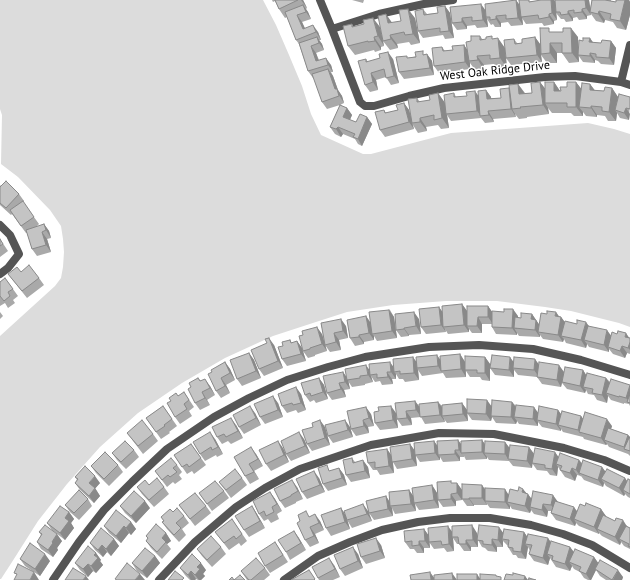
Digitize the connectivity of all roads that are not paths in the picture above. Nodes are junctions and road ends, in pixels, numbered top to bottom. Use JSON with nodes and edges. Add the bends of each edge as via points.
{"nodes":[{"id":1,"x":320,"y":0,"type":"edge"},
{"id":2,"x":453,"y":0,"type":"edge"},
{"id":3,"x":332,"y":29,"type":"junction"},
{"id":4,"x":630,"y":45,"type":"edge"},
{"id":5,"x":621,"y":82,"type":"junction"},
{"id":6,"x":630,"y":85,"type":"edge"},
{"id":7,"x":0,"y":225,"type":"edge"},
{"id":8,"x":0,"y":274,"type":"edge"},
{"id":9,"x":630,"y":375,"type":"edge"},
{"id":10,"x":630,"y":471,"type":"edge"},
{"id":11,"x":630,"y":568,"type":"edge"},
{"id":12,"x":53,"y":580,"type":"edge"},
{"id":13,"x":159,"y":580,"type":"edge"},
{"id":14,"x":284,"y":580,"type":"edge"}],
"edges":[{"from":1,"to":3,"type":"street"},
{"from":2,"to":3,"type":"street","via":[[379,14]]},
{"from":3,"to":5,"type":"street","name":"West Oak Ridge Drive","via":[[360,102],[365,106],[444,88],[545,77],[575,76]]},
{"from":4,"to":5,"type":"street"},
{"from":5,"to":6,"type":"street","name":"West Oak Ridge Drive"},
{"from":7,"to":8,"type":"street","via":[[10,235],[19,254]]},
{"from":9,"to":12,"type":"street","via":[[533,349],[479,345],[430,347],[365,357],[287,380],[214,417],[167,449],[104,510]]},
{"from":10,"to":13,"type":"street","via":[[564,448],[494,434],[438,433],[371,445],[300,469],[265,488],[236,507],[201,537]]},
{"from":11,"to":14,"type":"street","via":[[592,545],[531,525],[490,518],[450,518],[375,532],[318,556]]}]}
